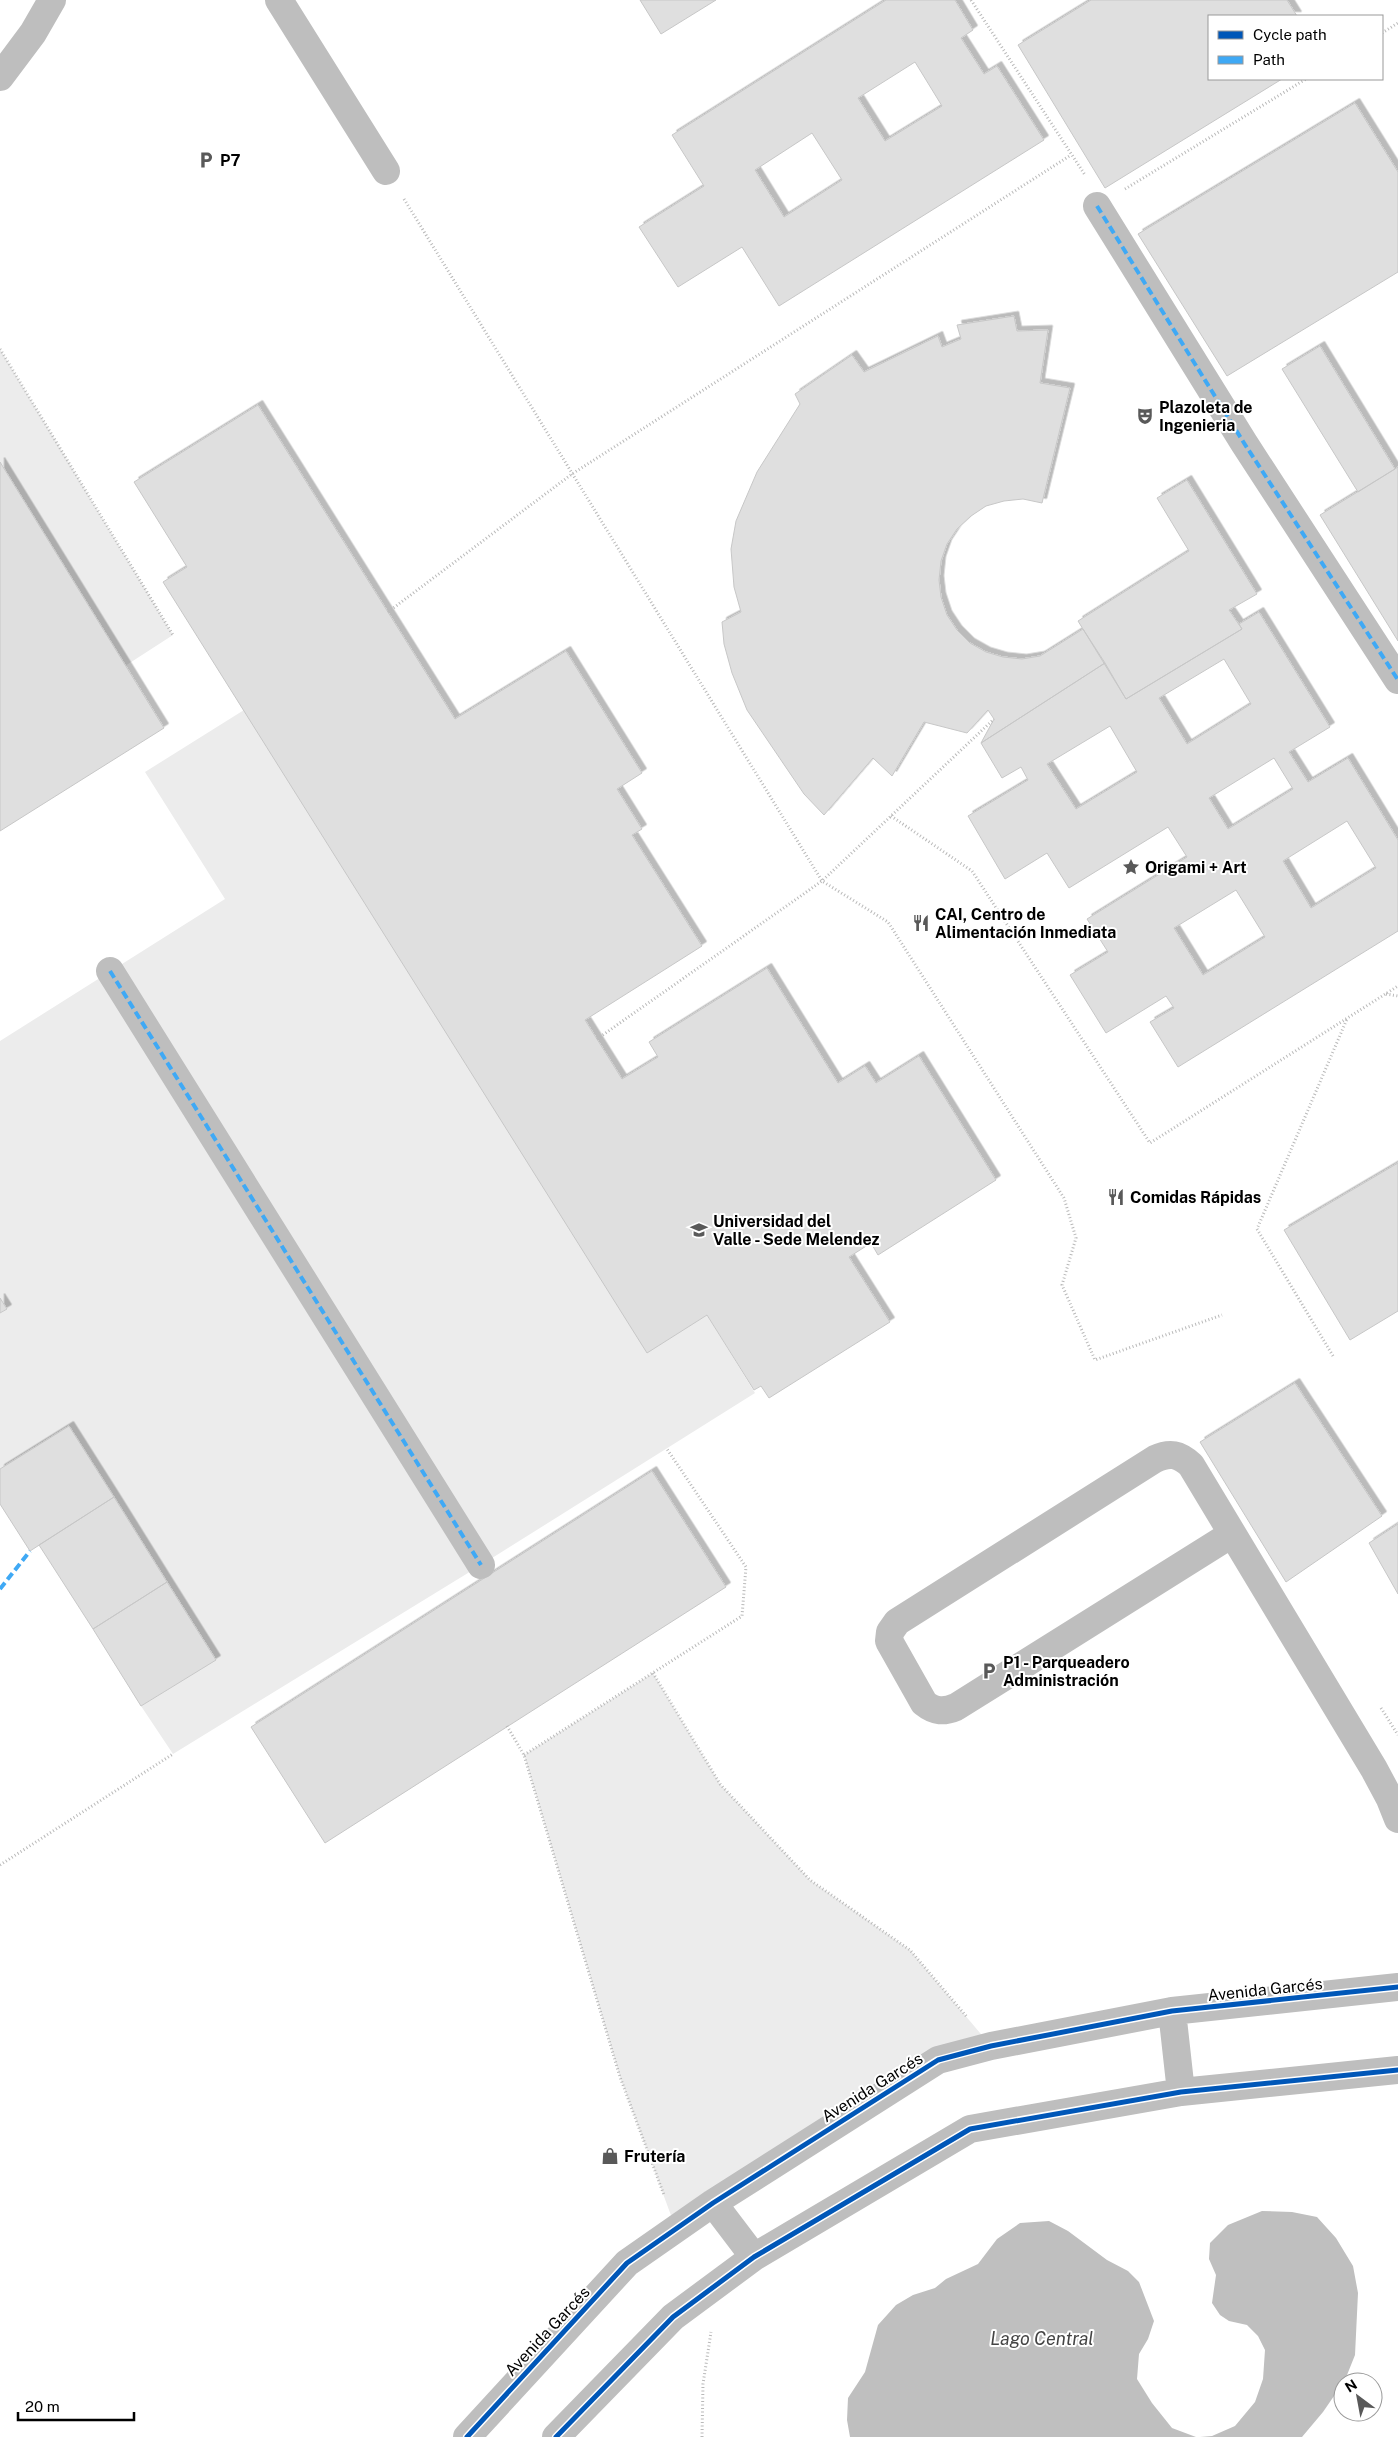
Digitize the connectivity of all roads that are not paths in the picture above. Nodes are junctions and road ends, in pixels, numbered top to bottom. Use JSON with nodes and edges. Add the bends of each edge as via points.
{"nodes":[{"id":1,"x":52,"y":0,"type":"edge"},
{"id":2,"x":280,"y":0,"type":"edge"},
{"id":3,"x":0,"y":76,"type":"edge"},
{"id":4,"x":386,"y":171,"type":"road end"},
{"id":5,"x":1100,"y":204,"type":"road end"},
{"id":6,"x":1398,"y":680,"type":"edge"},
{"id":7,"x":110,"y":971,"type":"dead end"},
{"id":8,"x":1232,"y":1534,"type":"junction"},
{"id":9,"x":481,"y":1565,"type":"dead end"},
{"id":10,"x":1398,"y":1819,"type":"edge"},
{"id":11,"x":1398,"y":1987,"type":"edge"},
{"id":12,"x":1172,"y":2011,"type":"junction"},
{"id":13,"x":1398,"y":2070,"type":"edge"},
{"id":14,"x":1181,"y":2092,"type":"junction"},
{"id":15,"x":713,"y":2203,"type":"junction"},
{"id":16,"x":754,"y":2257,"type":"junction"},
{"id":17,"x":467,"y":2437,"type":"edge"},
{"id":18,"x":556,"y":2437,"type":"edge"}],
"edges":[{"from":1,"to":3,"type":"street"},
{"from":2,"to":4,"type":"street"},
{"from":5,"to":6,"type":"street","via":[[1244,443]]},
{"from":7,"to":9,"type":"street"},
{"from":8,"to":8,"type":"street","via":[[1191,1466],[1183,1458],[1164,1455],[897,1622],[889,1640],[924,1703],[932,1710],[946,1711]]},
{"from":8,"to":10,"type":"street","via":[[1374,1769]]},
{"from":11,"to":12,"type":"street","name":"Avenida Garcés"},
{"from":12,"to":14,"type":"street"},
{"from":12,"to":15,"type":"street","name":"Avenida Garcés","via":[[991,2046],[938,2060]]},
{"from":13,"to":14,"type":"street"},
{"from":14,"to":16,"type":"street","via":[[970,2128]]},
{"from":15,"to":16,"type":"street"},
{"from":15,"to":17,"type":"street","name":"Avenida Garcés","via":[[627,2263]]},
{"from":16,"to":18,"type":"street","via":[[673,2317]]}]}
